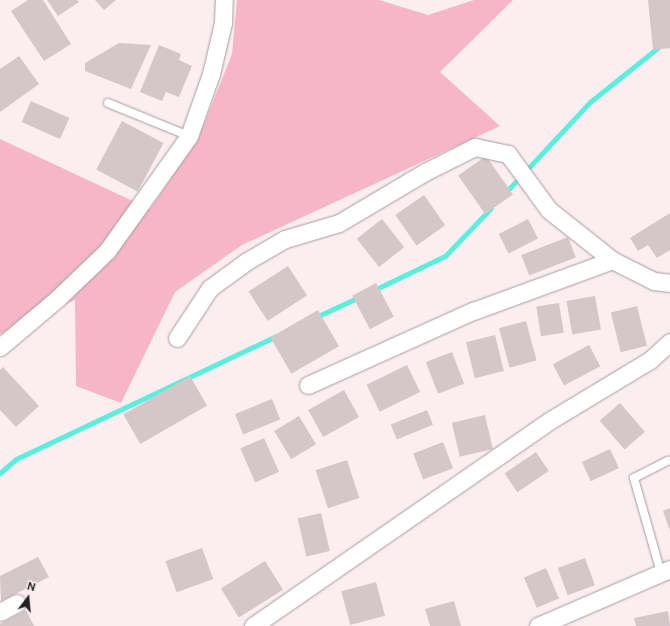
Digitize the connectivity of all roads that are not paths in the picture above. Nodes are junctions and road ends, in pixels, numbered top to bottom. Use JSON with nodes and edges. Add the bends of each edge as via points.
{"nodes":[{"id":1,"x":224,"y":0,"type":"edge"},
{"id":2,"x":108,"y":103,"type":"dead end"},
{"id":3,"x":189,"y":136,"type":"junction"},
{"id":4,"x":612,"y":260,"type":"junction"},
{"id":5,"x":670,"y":283,"type":"edge"},
{"id":6,"x":177,"y":338,"type":"dead end"},
{"id":7,"x":670,"y":342,"type":"edge"},
{"id":8,"x":0,"y":347,"type":"edge"},
{"id":9,"x":308,"y":385,"type":"dead end"},
{"id":10,"x":668,"y":461,"type":"dead end"},
{"id":11,"x":665,"y":571,"type":"edge"},
{"id":12,"x":18,"y":604,"type":"dead end"},
{"id":13,"x":0,"y":612,"type":"edge"},
{"id":14,"x":253,"y":626,"type":"edge"},
{"id":15,"x":538,"y":626,"type":"edge"}],
"edges":[{"from":1,"to":3,"type":"street","via":[[223,23],[211,74]]},
{"from":2,"to":3,"type":"lane"},
{"from":3,"to":8,"type":"street","via":[[107,251],[58,298]]},
{"from":4,"to":5,"type":"street","via":[[654,281]]},
{"from":4,"to":6,"type":"street","via":[[549,210],[508,154],[475,147],[425,172],[339,223],[286,239],[247,261],[210,288]]},
{"from":4,"to":9,"type":"street","via":[[473,311]]},
{"from":7,"to":14,"type":"street","via":[[650,360],[549,421]]},
{"from":10,"to":11,"type":"lane","via":[[634,478]]},
{"from":11,"to":15,"type":"street"},
{"from":12,"to":13,"type":"street"}]}
